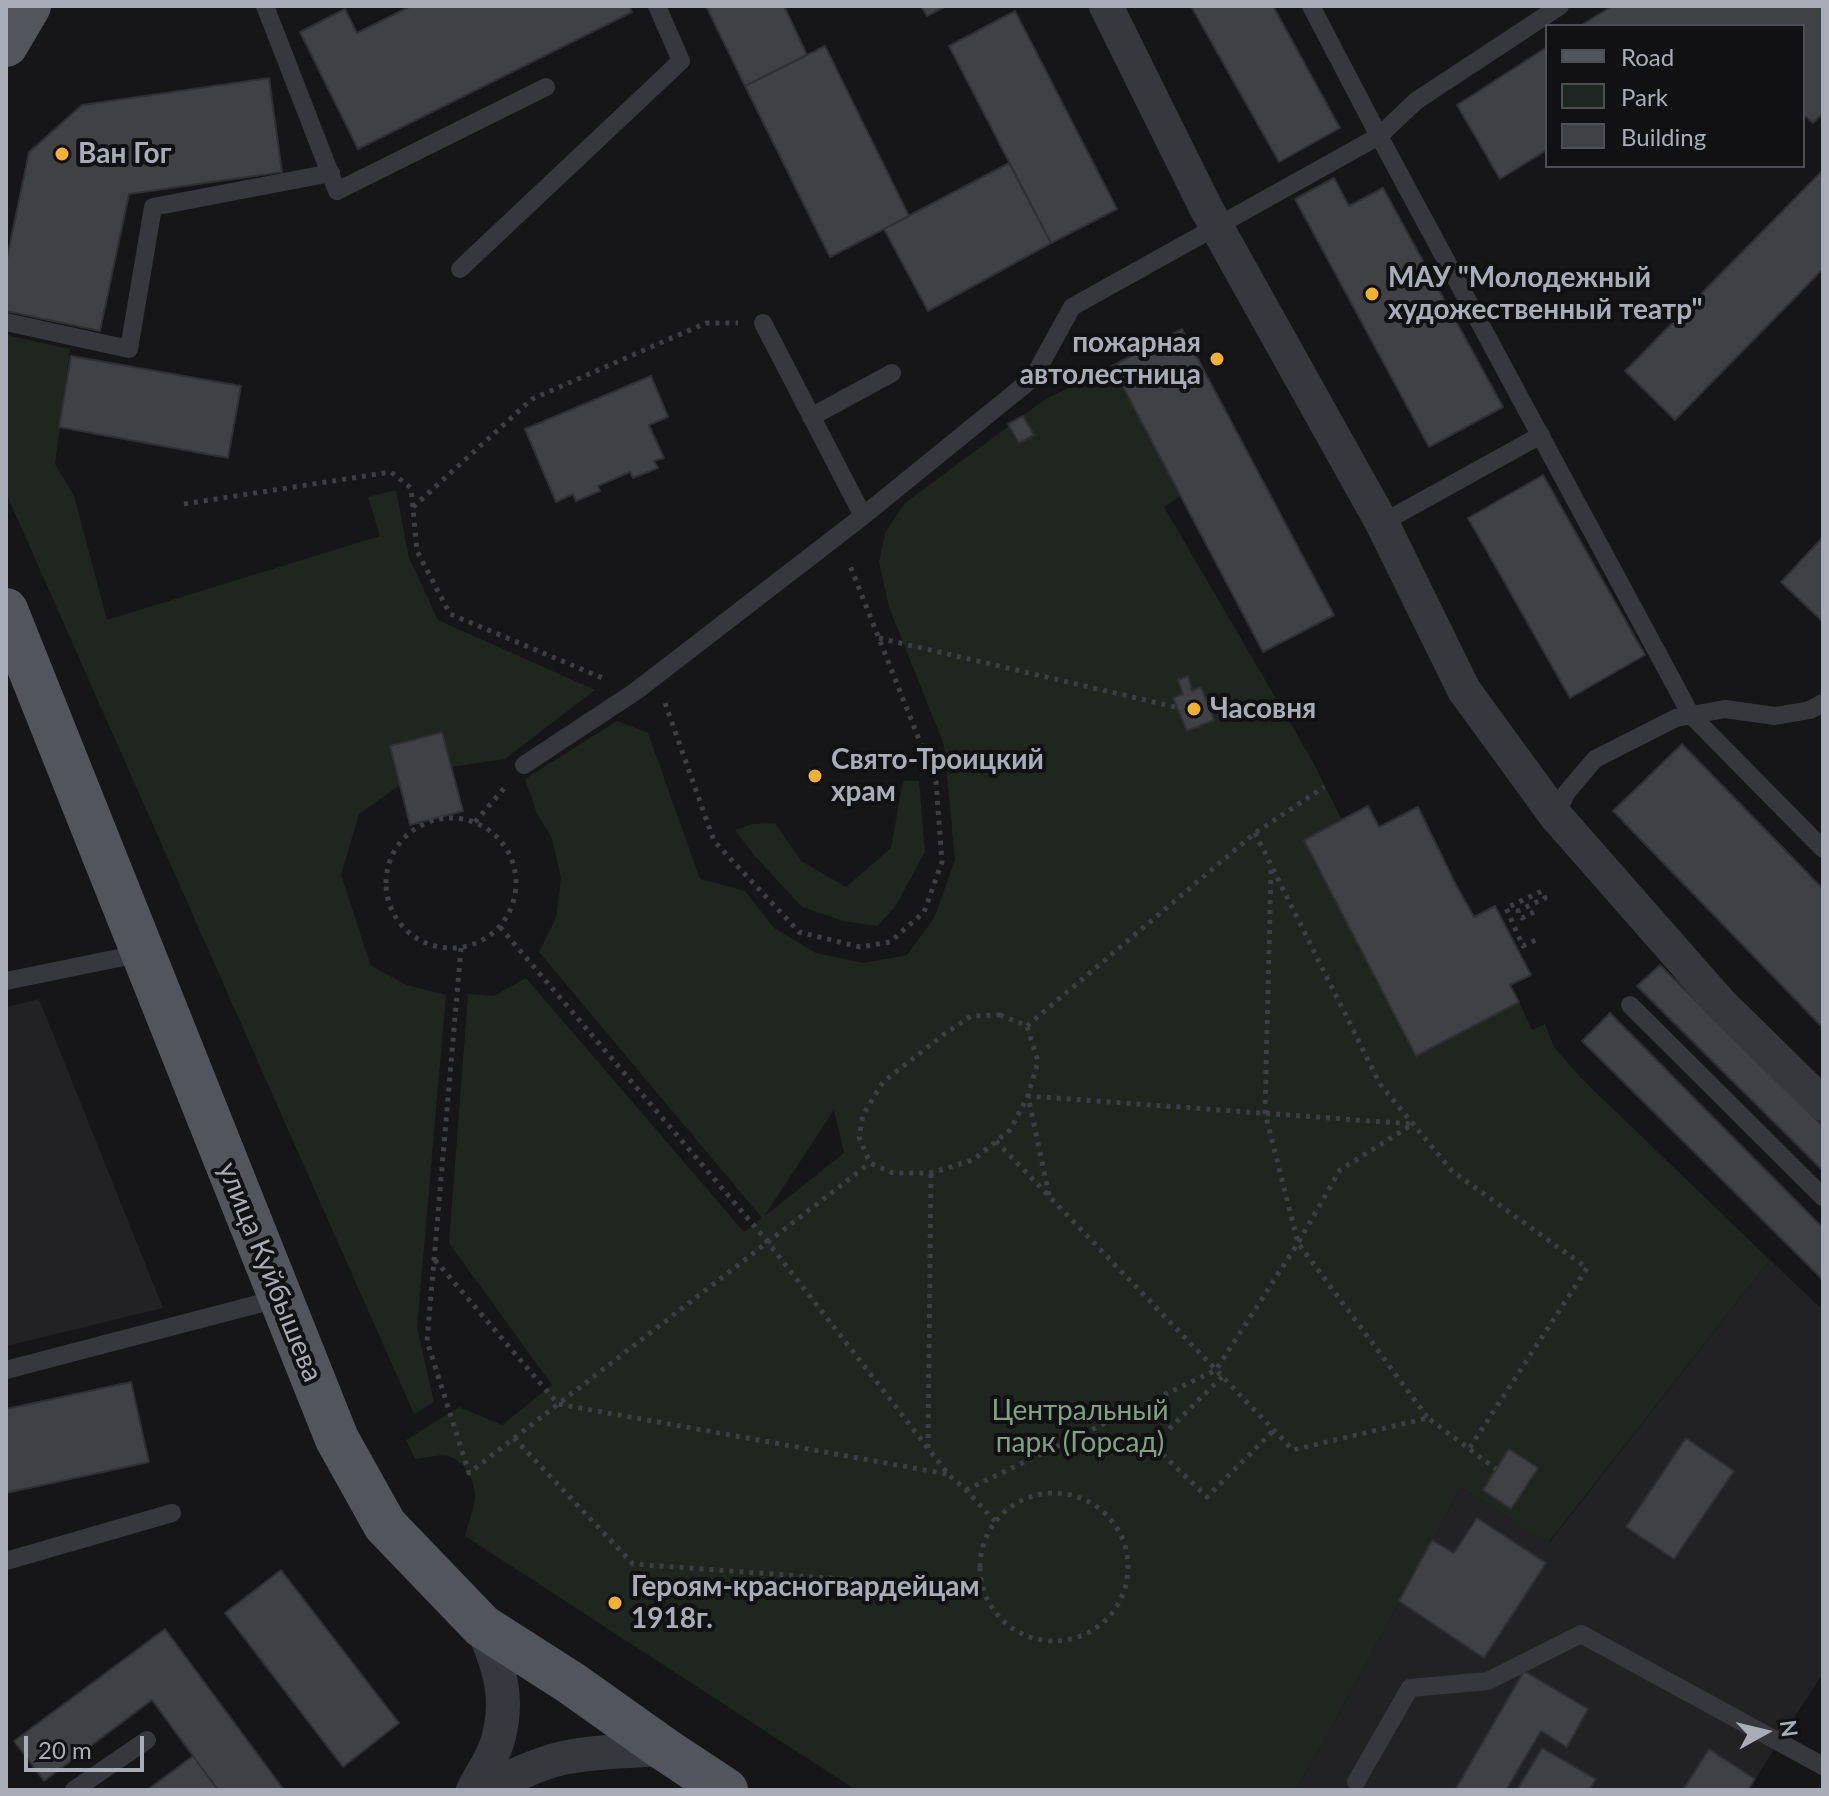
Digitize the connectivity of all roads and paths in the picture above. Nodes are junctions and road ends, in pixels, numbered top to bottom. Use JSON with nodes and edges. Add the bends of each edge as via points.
{"nodes":[{"id":1,"x":29,"y":6,"type":"edge"},
{"id":2,"x":265,"y":6,"type":"edge"},
{"id":3,"x":657,"y":6,"type":"edge"},
{"id":4,"x":1106,"y":6,"type":"edge"},
{"id":5,"x":1311,"y":6,"type":"edge"},
{"id":6,"x":1560,"y":6,"type":"edge"},
{"id":7,"x":6,"y":45,"type":"edge"},
{"id":8,"x":546,"y":87,"type":"dead end"},
{"id":9,"x":1379,"y":136,"type":"junction"},
{"id":10,"x":331,"y":173,"type":"junction"},
{"id":11,"x":1211,"y":216,"type":"junction"},
{"id":12,"x":460,"y":269,"type":"dead end"},
{"id":13,"x":6,"y":322,"type":"edge"},
{"id":14,"x":763,"y":323,"type":"joint"},
{"id":15,"x":892,"y":373,"type":"dead end"},
{"id":16,"x":811,"y":417,"type":"junction"},
{"id":17,"x":1541,"y":435,"type":"junction"},
{"id":18,"x":184,"y":504,"type":"dead end"},
{"id":19,"x":413,"y":508,"type":"junction"},
{"id":20,"x":863,"y":516,"type":"junction"},
{"id":21,"x":1382,"y":523,"type":"junction"},
{"id":22,"x":838,"y":535,"type":"junction"},
{"id":23,"x":6,"y":610,"type":"edge"},
{"id":24,"x":879,"y":638,"type":"junction"},
{"id":25,"x":655,"y":676,"type":"junction"},
{"id":26,"x":636,"y":691,"type":"junction"},
{"id":27,"x":1823,"y":703,"type":"edge"},
{"id":28,"x":1175,"y":707,"type":"dead end"},
{"id":29,"x":1691,"y":715,"type":"junction"},
{"id":30,"x":524,"y":765,"type":"joint"},
{"id":31,"x":1324,"y":787,"type":"dead end"},
{"id":32,"x":1555,"y":815,"type":"junction"},
{"id":33,"x":475,"y":822,"type":"junction"},
{"id":34,"x":1255,"y":833,"type":"junction"},
{"id":35,"x":1823,"y":849,"type":"edge"},
{"id":36,"x":1271,"y":867,"type":"junction"},
{"id":37,"x":1534,"y":912,"type":"dead end"},
{"id":38,"x":500,"y":927,"type":"junction"},
{"id":39,"x":1536,"y":940,"type":"dead end"},
{"id":40,"x":461,"y":948,"type":"junction"},
{"id":41,"x":143,"y":953,"type":"junction"},
{"id":42,"x":6,"y":981,"type":"edge"},
{"id":43,"x":1630,"y":1005,"type":"dead end"},
{"id":44,"x":1027,"y":1026,"type":"junction"},
{"id":45,"x":1028,"y":1096,"type":"junction"},
{"id":46,"x":1823,"y":1104,"type":"edge"},
{"id":47,"x":1265,"y":1113,"type":"junction"},
{"id":48,"x":1413,"y":1124,"type":"junction"},
{"id":49,"x":996,"y":1141,"type":"junction"},
{"id":50,"x":870,"y":1163,"type":"junction"},
{"id":51,"x":931,"y":1173,"type":"junction"},
{"id":52,"x":1049,"y":1196,"type":"junction"},
{"id":53,"x":1823,"y":1197,"type":"edge"},
{"id":54,"x":767,"y":1241,"type":"junction"},
{"id":55,"x":1298,"y":1243,"type":"junction"},
{"id":56,"x":435,"y":1260,"type":"junction"},
{"id":57,"x":281,"y":1298,"type":"junction"},
{"id":58,"x":6,"y":1370,"type":"edge"},
{"id":59,"x":1216,"y":1370,"type":"junction"},
{"id":60,"x":1222,"y":1377,"type":"junction"},
{"id":61,"x":558,"y":1404,"type":"junction"},
{"id":62,"x":1428,"y":1418,"type":"junction"},
{"id":63,"x":1274,"y":1430,"type":"junction"},
{"id":64,"x":514,"y":1438,"type":"junction"},
{"id":65,"x":1469,"y":1449,"type":"junction"},
{"id":66,"x":928,"y":1450,"type":"junction"},
{"id":67,"x":1496,"y":1469,"type":"dead end"},
{"id":68,"x":948,"y":1474,"type":"junction"},
{"id":69,"x":966,"y":1490,"type":"junction"},
{"id":70,"x":172,"y":1513,"type":"dead end"},
{"id":71,"x":995,"y":1521,"type":"junction"},
{"id":72,"x":6,"y":1561,"type":"edge"},
{"id":73,"x":982,"y":1589,"type":"junction"},
{"id":74,"x":482,"y":1626,"type":"junction"},
{"id":75,"x":147,"y":1740,"type":"dead end"},
{"id":76,"x":664,"y":1749,"type":"junction"},
{"id":77,"x":1823,"y":1766,"type":"edge"},
{"id":78,"x":1356,"y":1782,"type":"dead end"},
{"id":79,"x":74,"y":1790,"type":"edge"},
{"id":80,"x":473,"y":1790,"type":"edge"},
{"id":81,"x":487,"y":1790,"type":"edge"},
{"id":82,"x":726,"y":1790,"type":"edge"}],
"edges":[{"from":1,"to":7,"type":"main road"},
{"from":2,"to":10,"type":"lane"},
{"from":3,"to":12,"type":"lane","via":[[681,61]]},
{"from":4,"to":11,"type":"street"},
{"from":5,"to":9,"type":"lane"},
{"from":6,"to":9,"type":"lane","via":[[1416,101]]},
{"from":8,"to":10,"type":"lane","via":[[337,191]]},
{"from":9,"to":11,"type":"lane"},
{"from":9,"to":17,"type":"lane"},
{"from":10,"to":13,"type":"lane","via":[[153,207],[129,349]]},
{"from":11,"to":20,"type":"lane","via":[[1072,307],[1033,378]]},
{"from":11,"to":21,"type":"street"},
{"from":14,"to":16,"type":"lane"},
{"from":14,"to":19,"type":"path","via":[[706,323],[532,399]]},
{"from":15,"to":16,"type":"lane"},
{"from":16,"to":20,"type":"lane"},
{"from":17,"to":21,"type":"lane"},
{"from":17,"to":29,"type":"lane"},
{"from":18,"to":19,"type":"path","via":[[391,472],[411,488]]},
{"from":19,"to":26,"type":"path","via":[[417,551],[450,614]]},
{"from":20,"to":22,"type":"lane"},
{"from":21,"to":32,"type":"street","via":[[1464,690]]},
{"from":22,"to":24,"type":"path"},
{"from":22,"to":25,"type":"lane"},
{"from":23,"to":41,"type":"main road","name":"улица Куйбышева"},
{"from":24,"to":25,"type":"path","via":[[936,782],[942,862],[924,912],[890,942],[860,947],[799,932],[714,841]]},
{"from":24,"to":28,"type":"path"},
{"from":25,"to":26,"type":"lane"},
{"from":26,"to":30,"type":"lane"},
{"from":27,"to":29,"type":"lane","via":[[1775,716],[1725,709]]},
{"from":29,"to":32,"type":"lane","via":[[1595,759]]},
{"from":29,"to":35,"type":"lane"},
{"from":30,"to":33,"type":"path"},
{"from":31,"to":34,"type":"path"},
{"from":32,"to":46,"type":"street","via":[[1721,1004]]},
{"from":33,"to":38,"type":"path","via":[[506,847],[514,865],[517,886]]},
{"from":33,"to":40,"type":"path","via":[[455,817],[416,827],[389,861],[386,883],[389,905],[418,939]]},
{"from":34,"to":36,"type":"path"},
{"from":34,"to":44,"type":"path"},
{"from":36,"to":47,"type":"path"},
{"from":36,"to":48,"type":"path","via":[[1380,1084]]},
{"from":37,"to":39,"type":"path","via":[[1522,918],[1518,911],[1545,898],[1542,891],[1506,908],[1523,946]]},
{"from":38,"to":40,"type":"path"},
{"from":38,"to":54,"type":"path"},
{"from":40,"to":56,"type":"path"},
{"from":41,"to":42,"type":"lane"},
{"from":41,"to":57,"type":"main road","name":"улица Куйбышева"},
{"from":43,"to":53,"type":"lane"},
{"from":44,"to":45,"type":"path","via":[[1038,1061]]},
{"from":44,"to":50,"type":"path","via":[[1000,1015],[971,1016],[883,1082],[863,1115],[859,1137]]},
{"from":45,"to":47,"type":"path"},
{"from":45,"to":49,"type":"path","via":[[1010,1130]]},
{"from":45,"to":52,"type":"path"},
{"from":47,"to":48,"type":"path"},
{"from":47,"to":55,"type":"path"},
{"from":48,"to":55,"type":"path","via":[[1340,1170]]},
{"from":48,"to":65,"type":"path","via":[[1452,1171],[1587,1268]]},
{"from":49,"to":51,"type":"path","via":[[973,1160]]},
{"from":49,"to":52,"type":"path"},
{"from":50,"to":51,"type":"path","via":[[893,1173]]},
{"from":50,"to":54,"type":"path"},
{"from":51,"to":66,"type":"path"},
{"from":52,"to":59,"type":"path"},
{"from":54,"to":61,"type":"path"},
{"from":54,"to":66,"type":"path"},
{"from":55,"to":59,"type":"path"},
{"from":55,"to":62,"type":"path"},
{"from":56,"to":61,"type":"path"},
{"from":56,"to":64,"type":"path","via":[[427,1341],[469,1473]]},
{"from":57,"to":58,"type":"lane"},
{"from":57,"to":74,"type":"main road","name":"улица Куйбышева","via":[[337,1439],[385,1525]]},
{"from":59,"to":60,"type":"path"},
{"from":59,"to":69,"type":"path"},
{"from":60,"to":63,"type":"path"},
{"from":60,"to":63,"type":"path","via":[[1153,1445],[1207,1497]]},
{"from":61,"to":64,"type":"path"},
{"from":61,"to":68,"type":"path"},
{"from":62,"to":63,"type":"path","via":[[1293,1450]]},
{"from":62,"to":65,"type":"path"},
{"from":64,"to":73,"type":"path","via":[[633,1564]]},
{"from":65,"to":67,"type":"path"},
{"from":66,"to":68,"type":"path"},
{"from":68,"to":69,"type":"path"},
{"from":69,"to":71,"type":"path"},
{"from":70,"to":72,"type":"lane"},
{"from":71,"to":73,"type":"path","via":[[983,1542]]},
{"from":71,"to":73,"type":"path","via":[[1034,1495],[1081,1498],[1117,1527],[1128,1575],[1121,1600],[1106,1621],[1084,1636],[1060,1642],[1034,1640],[1010,1629]]},
{"from":74,"to":76,"type":"main road","name":"улица Куйбышева"},
{"from":74,"to":80,"type":"street","via":[[498,1664],[504,1708],[496,1748]]},
{"from":75,"to":79,"type":"lane"},
{"from":76,"to":81,"type":"street","via":[[562,1758]]},
{"from":76,"to":82,"type":"main road","name":"улица Куйбышева"},
{"from":77,"to":78,"type":"lane","via":[[1581,1634],[1488,1681],[1410,1688]]}]}
